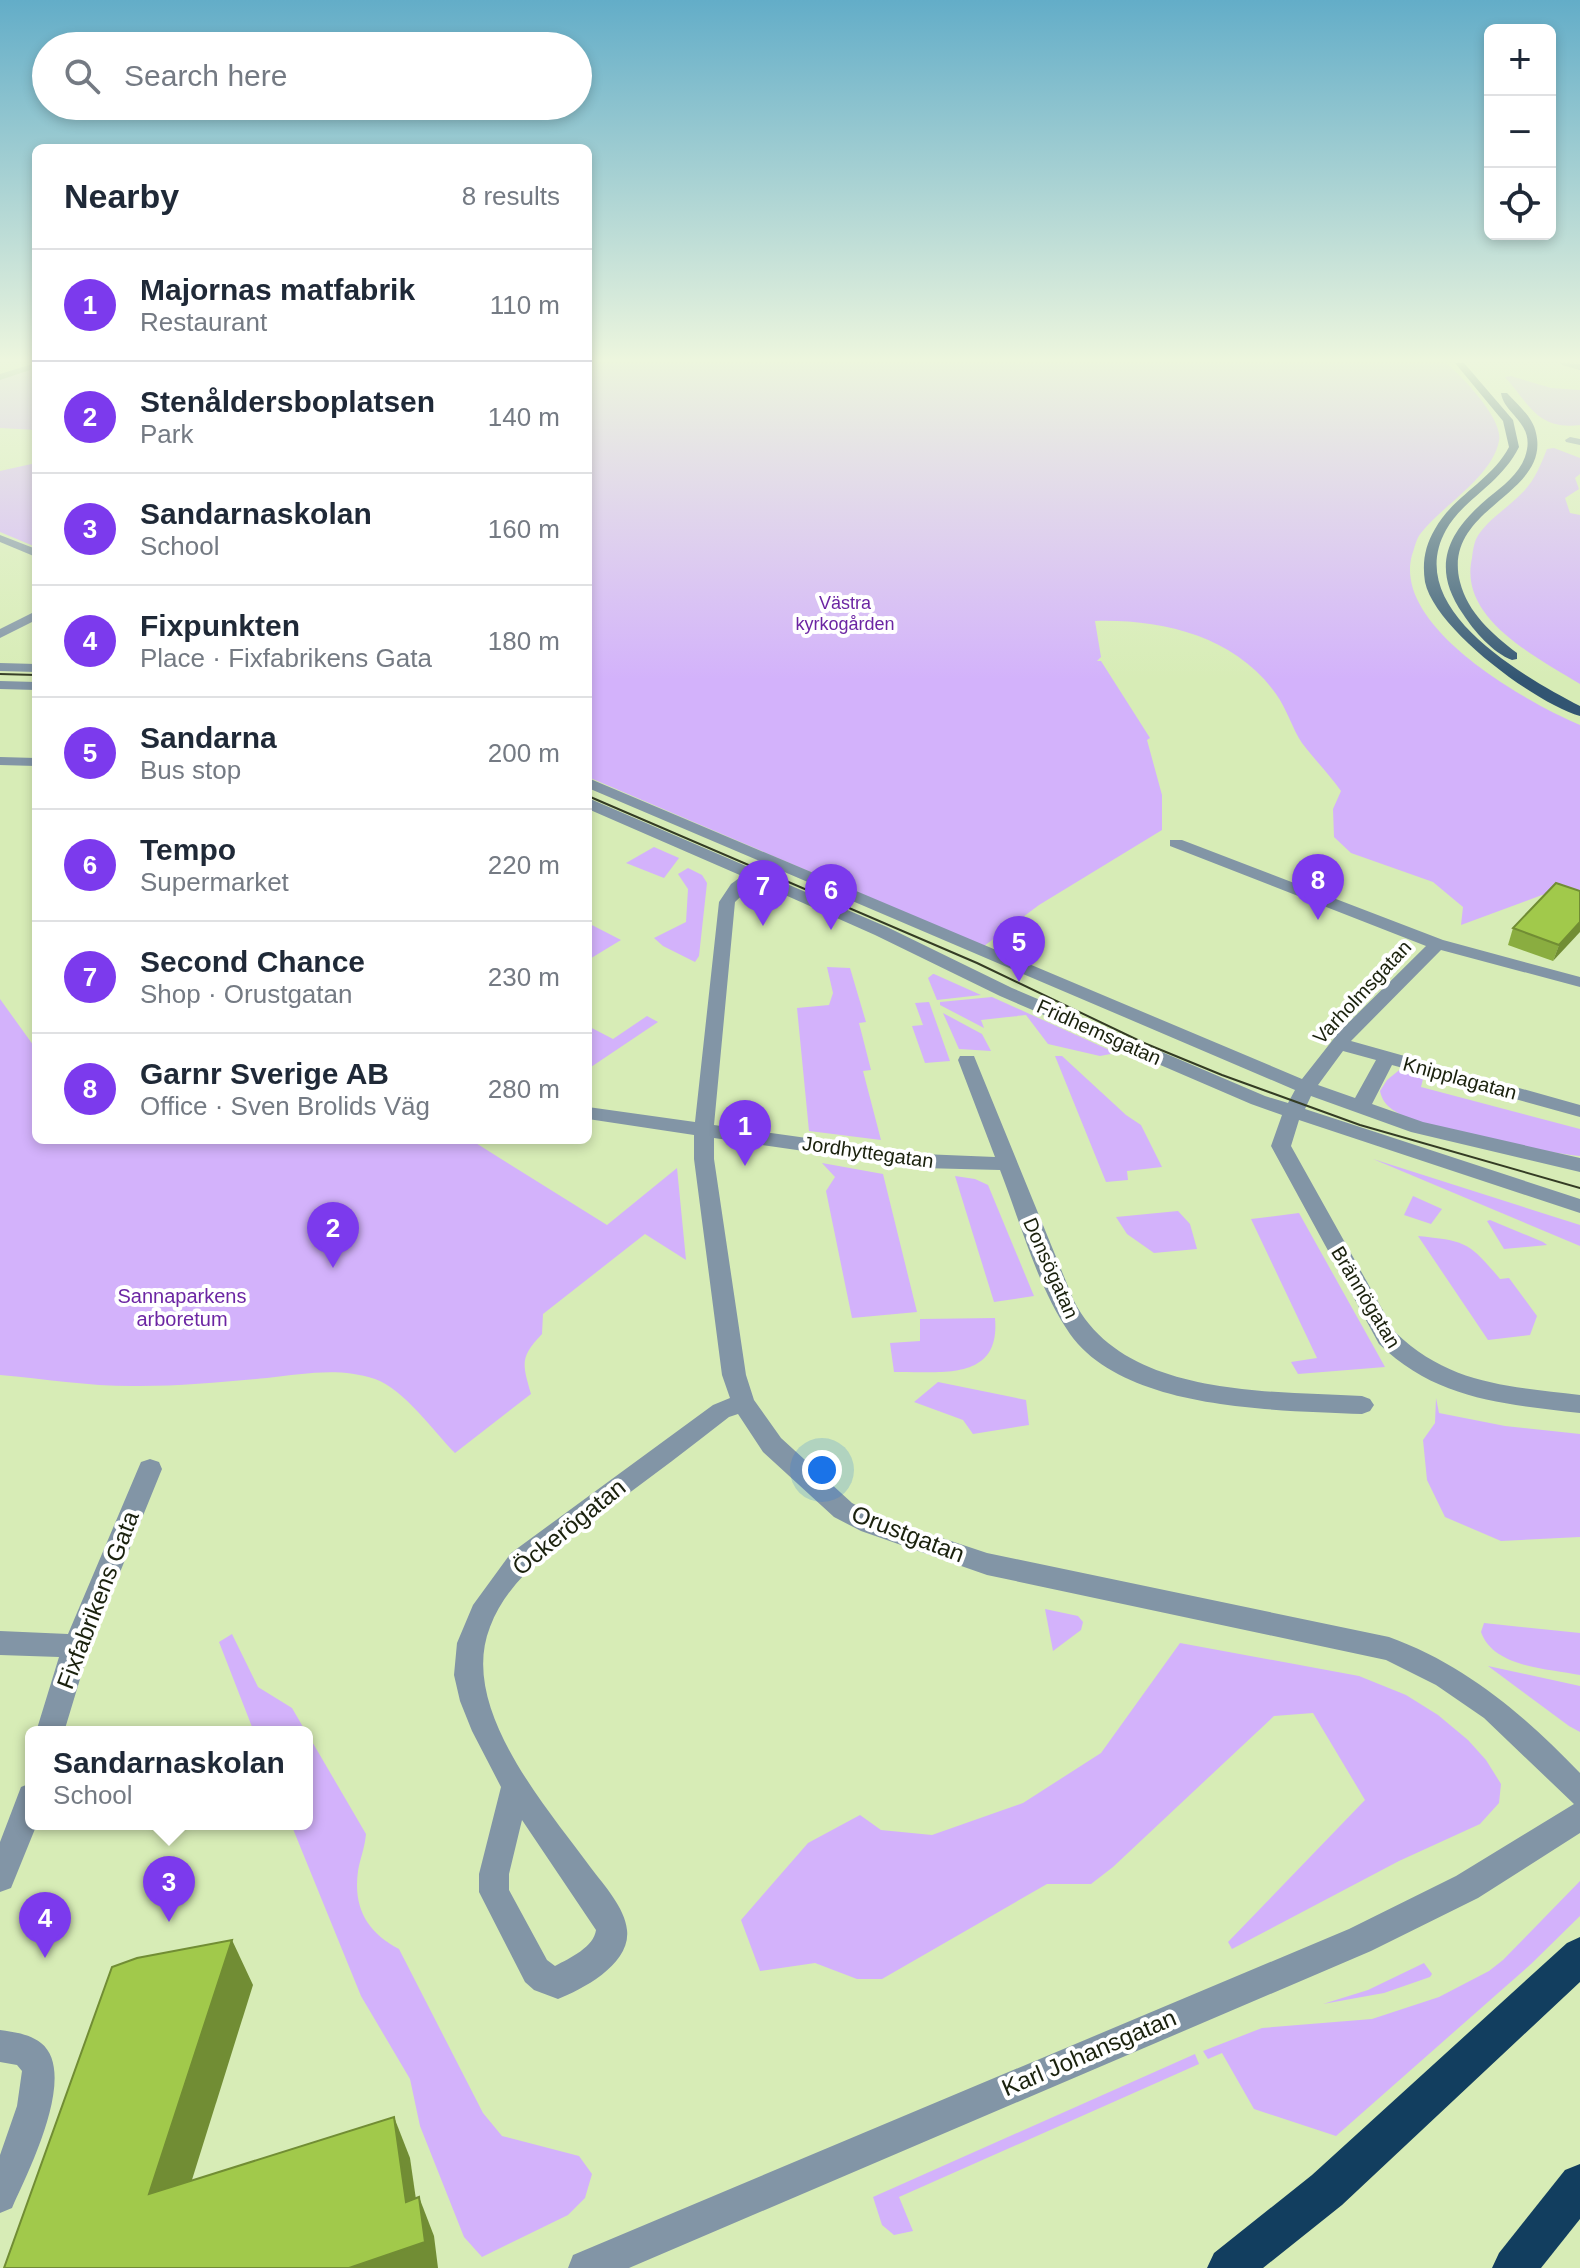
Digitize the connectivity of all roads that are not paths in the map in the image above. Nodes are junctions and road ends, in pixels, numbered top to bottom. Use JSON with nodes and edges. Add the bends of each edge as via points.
{"nodes":[{"id":1,"x":1501,"y":469,"type":"edge"},
{"id":2,"x":1522,"y":469,"type":"edge"},
{"id":3,"x":0,"y":538,"type":"edge"},
{"id":4,"x":32,"y":551,"type":"edge"},
{"id":5,"x":32,"y":617,"type":"edge"},
{"id":6,"x":0,"y":619,"type":"edge"},
{"id":7,"x":17,"y":624,"type":"junction"},
{"id":8,"x":0,"y":634,"type":"edge"},
{"id":9,"x":0,"y":667,"type":"edge"},
{"id":10,"x":32,"y":668,"type":"edge"},
{"id":11,"x":0,"y":685,"type":"edge"},
{"id":12,"x":32,"y":686,"type":"edge"},
{"id":13,"x":1580,"y":698,"type":"edge"},
{"id":14,"x":1580,"y":712,"type":"edge"},
{"id":15,"x":0,"y":761,"type":"edge"},
{"id":16,"x":32,"y":762,"type":"edge"},
{"id":17,"x":592,"y":785,"type":"edge"},
{"id":18,"x":592,"y":804,"type":"edge"},
{"id":19,"x":1176,"y":843,"type":"dead end"},
{"id":20,"x":764,"y":868,"type":"junction"},
{"id":21,"x":1437,"y":944,"type":"junction"},
{"id":22,"x":1580,"y":982,"type":"edge"},
{"id":23,"x":1340,"y":1044,"type":"junction"},
{"id":24,"x":1386,"y":1058,"type":"junction"},
{"id":25,"x":967,"y":1060,"type":"dead end"},
{"id":26,"x":1307,"y":1088,"type":"junction"},
{"id":27,"x":1360,"y":1108,"type":"junction"},
{"id":28,"x":1580,"y":1111,"type":"edge"},
{"id":29,"x":1291,"y":1113,"type":"junction"},
{"id":30,"x":592,"y":1114,"type":"edge"},
{"id":31,"x":704,"y":1130,"type":"junction"},
{"id":32,"x":1006,"y":1164,"type":"junction"},
{"id":33,"x":1580,"y":1165,"type":"edge"},
{"id":34,"x":1580,"y":1206,"type":"edge"},
{"id":35,"x":743,"y":1403,"type":"junction"},
{"id":36,"x":1580,"y":1404,"type":"edge"},
{"id":37,"x":1362,"y":1405,"type":"dead end"},
{"id":38,"x":150,"y":1469,"type":"dead end"},
{"id":39,"x":0,"y":1643,"type":"edge"},
{"id":40,"x":76,"y":1646,"type":"junction"},
{"id":41,"x":52,"y":1726,"type":"edge"},
{"id":42,"x":516,"y":1787,"type":"junction"},
{"id":43,"x":1580,"y":1793,"type":"edge"},
{"id":44,"x":25,"y":1816,"type":"edge"},
{"id":45,"x":1580,"y":1816,"type":"edge"},
{"id":46,"x":0,"y":1877,"type":"edge"},
{"id":47,"x":1580,"y":1956,"type":"edge"},
{"id":48,"x":0,"y":2046,"type":"edge"},
{"id":49,"x":1580,"y":2185,"type":"edge"},
{"id":50,"x":0,"y":2196,"type":"edge"},
{"id":51,"x":586,"y":2268,"type":"edge"},
{"id":52,"x":1229,"y":2268,"type":"edge"},
{"id":53,"x":1514,"y":2268,"type":"edge"}],
"edges":[{"from":1,"to":14,"type":"main road","via":[[1436,535],[1429,562],[1435,592],[1477,646]]},
{"from":2,"to":13,"type":"main road","via":[[1456,537],[1451,579],[1483,632]]},
{"from":3,"to":4,"type":"street"},
{"from":5,"to":7,"type":"street"},
{"from":6,"to":7,"type":"street"},
{"from":7,"to":8,"type":"street"},
{"from":9,"to":10,"type":"street"},
{"from":11,"to":12,"type":"street"},
{"from":15,"to":16,"type":"street"},
{"from":17,"to":20,"type":"street","name":"Fridhemsgatan"},
{"from":18,"to":20,"type":"street","name":"Fridhemsgatan"},
{"from":19,"to":21,"type":"street"},
{"from":20,"to":26,"type":"street","name":"Fridhemsgatan"},
{"from":20,"to":29,"type":"street","name":"Fridhemsgatan","via":[[1006,992]]},
{"from":20,"to":31,"type":"street","name":"Orustgatan","via":[[727,902]]},
{"from":21,"to":22,"type":"street","name":"Varholmsgatan"},
{"from":21,"to":23,"type":"street","name":"Varholmsgatan"},
{"from":23,"to":24,"type":"street","name":"Knipplagatan"},
{"from":23,"to":26,"type":"street","name":"Varholmsgatan"},
{"from":24,"to":27,"type":"street"},
{"from":24,"to":28,"type":"street","name":"Knipplagatan"},
{"from":25,"to":32,"type":"street","name":"Donsögatan"},
{"from":26,"to":27,"type":"street","name":"Fridhemsgatan"},
{"from":26,"to":29,"type":"street","name":"Varholmsgatan"},
{"from":27,"to":33,"type":"street","name":"Fridhemsgatan","via":[[1463,1139]]},
{"from":29,"to":34,"type":"street","name":"Fridhemsgatan"},
{"from":29,"to":36,"type":"street","name":"Brännögatan","via":[[1281,1146],[1284,1153],[1387,1338],[1401,1354],[1468,1389]]},
{"from":30,"to":31,"type":"street","name":"Jordhyttegatan"},
{"from":31,"to":32,"type":"street","name":"Jordhyttegatan","via":[[922,1161]]},
{"from":31,"to":35,"type":"street","name":"Orustgatan","via":[[725,1318]]},
{"from":32,"to":37,"type":"street","name":"Donsögatan","via":[[1067,1311],[1107,1358],[1160,1381]]},
{"from":35,"to":42,"type":"street","name":"Öckerögatan","via":[[721,1411],[520,1561],[478,1618],[468,1676],[475,1706]]},
{"from":35,"to":43,"type":"street","name":"Orustgatan","via":[[798,1471],[843,1510],[870,1524],[987,1564],[1389,1649],[1429,1664],[1464,1684],[1510,1722]]},
{"from":38,"to":40,"type":"street","name":"Fixfabrikens Gata"},
{"from":39,"to":40,"type":"street"},
{"from":40,"to":41,"type":"street","name":"Fixfabrikens Gata"},
{"from":42,"to":42,"type":"street","name":"Öckerögatan","via":[[612,1930],[596,1958],[558,1983],[536,1971],[494,1892]]},
{"from":44,"to":46,"type":"street"},
{"from":45,"to":51,"type":"street","name":"Karl Johansgatan","via":[[1467,1887],[1360,1940]]},
{"from":47,"to":52,"type":"highway","via":[[1327,2190]]},
{"from":48,"to":50,"type":"street","via":[[23,2050],[40,2076]]},
{"from":49,"to":53,"type":"highway"}]}
